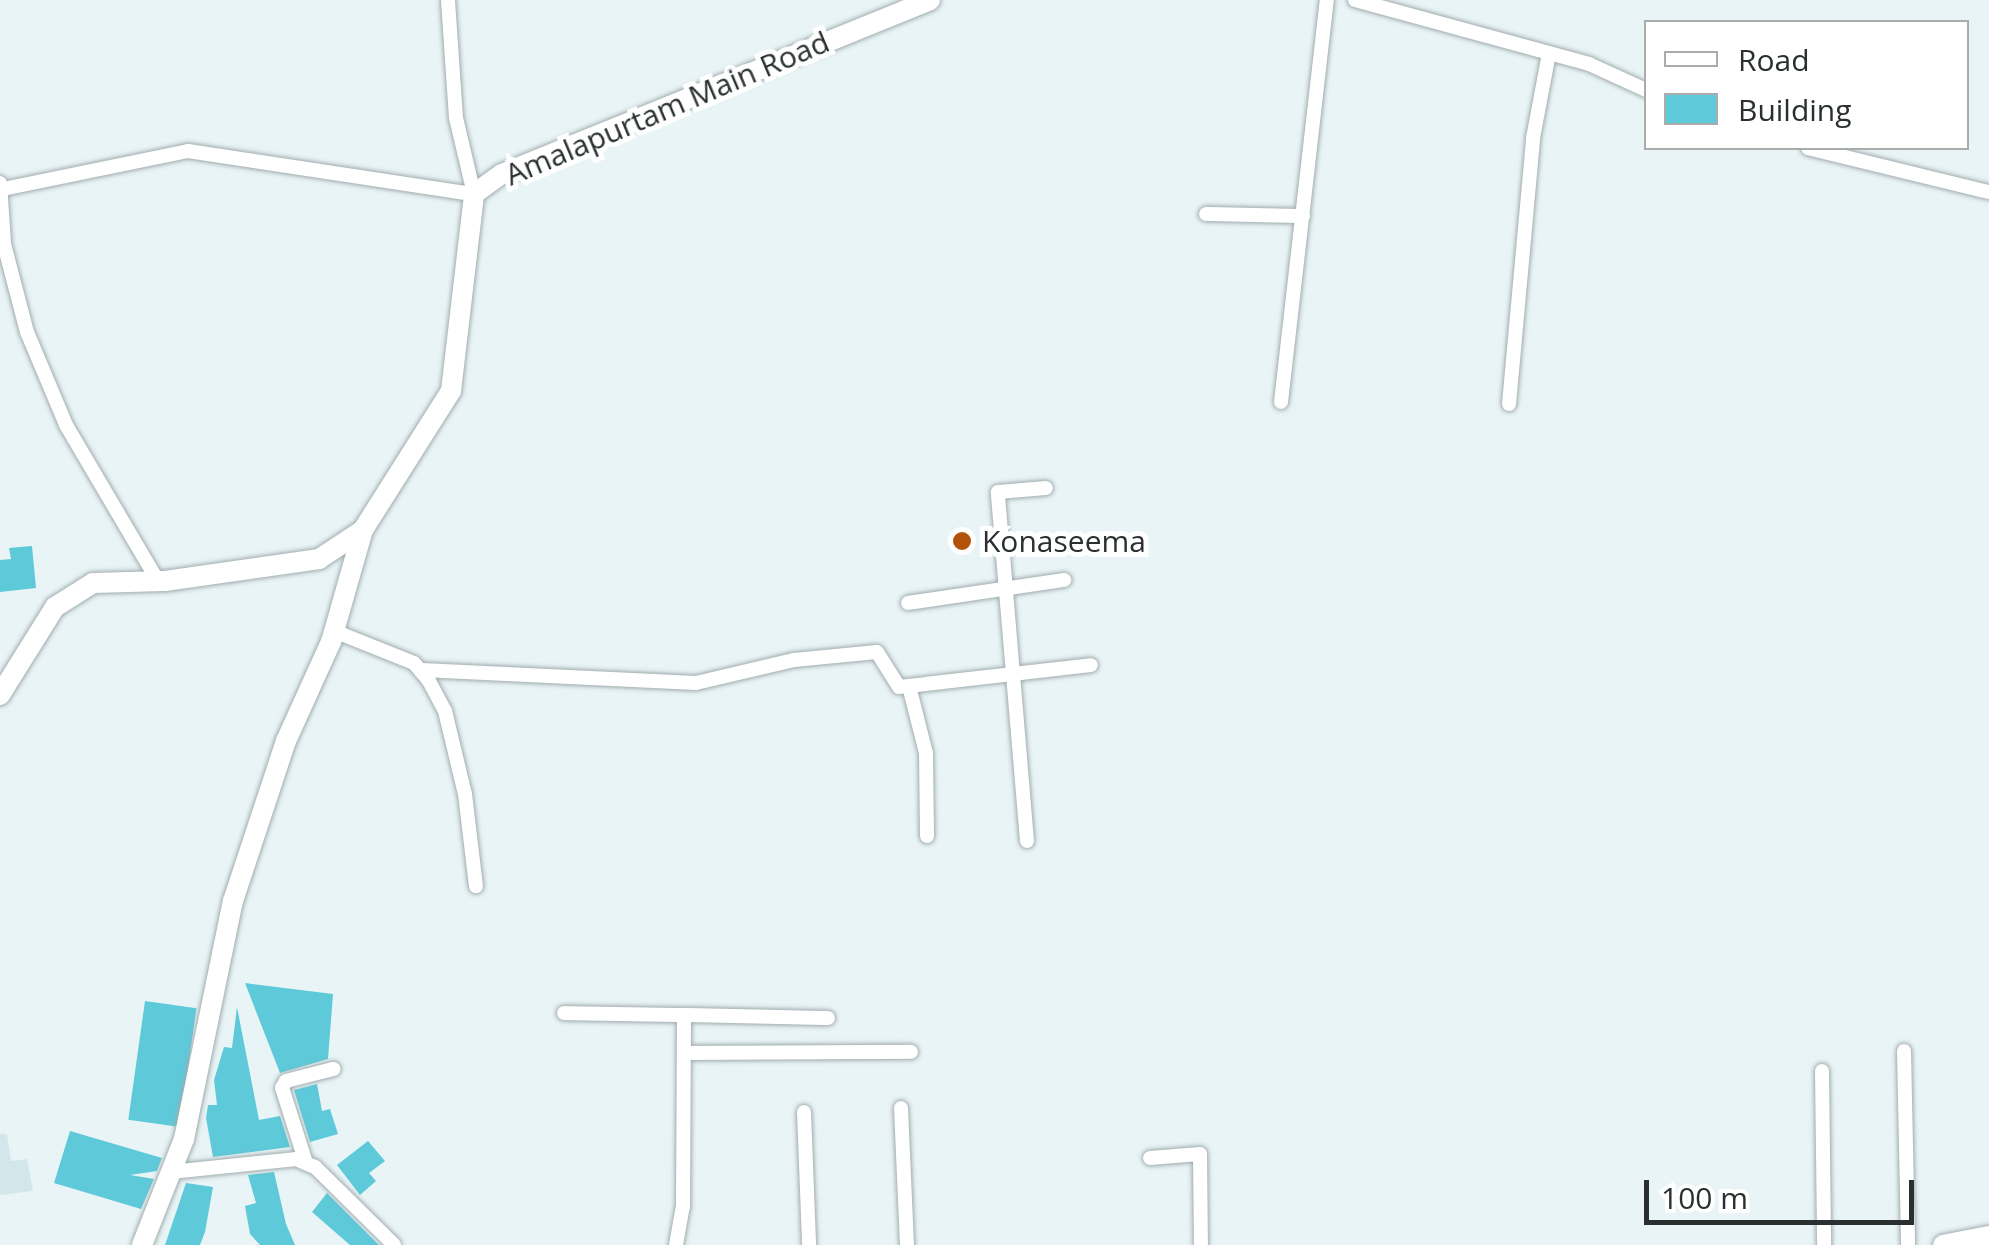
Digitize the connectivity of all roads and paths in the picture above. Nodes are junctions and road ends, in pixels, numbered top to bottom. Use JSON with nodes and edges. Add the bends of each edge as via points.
{"nodes":[{"id":1,"x":448,"y":0,"type":"edge"},
{"id":2,"x":930,"y":0,"type":"edge"},
{"id":3,"x":1327,"y":0,"type":"edge"},
{"id":4,"x":1355,"y":0,"type":"edge"},
{"id":5,"x":1549,"y":53,"type":"junction"},
{"id":6,"x":1644,"y":89,"type":"edge"},
{"id":7,"x":1816,"y":150,"type":"edge"},
{"id":8,"x":2,"y":186,"type":"edge"},
{"id":9,"x":1989,"y":192,"type":"edge"},
{"id":10,"x":474,"y":194,"type":"junction"},
{"id":11,"x":1206,"y":214,"type":"dead end"},
{"id":12,"x":1302,"y":216,"type":"junction"},
{"id":13,"x":1281,"y":402,"type":"dead end"},
{"id":14,"x":1510,"y":404,"type":"dead end"},
{"id":15,"x":1046,"y":488,"type":"dead end"},
{"id":16,"x":363,"y":530,"type":"junction"},
{"id":17,"x":1064,"y":580,"type":"dead end"},
{"id":18,"x":158,"y":581,"type":"junction"},
{"id":19,"x":1006,"y":584,"type":"junction"},
{"id":20,"x":908,"y":602,"type":"dead end"},
{"id":21,"x":334,"y":630,"type":"junction"},
{"id":22,"x":1090,"y":665,"type":"dead end"},
{"id":23,"x":422,"y":670,"type":"junction"},
{"id":24,"x":1014,"y":674,"type":"junction"},
{"id":25,"x":908,"y":686,"type":"junction"},
{"id":26,"x":0,"y":695,"type":"edge"},
{"id":27,"x":927,"y":836,"type":"dead end"},
{"id":28,"x":1028,"y":841,"type":"dead end"},
{"id":29,"x":476,"y":886,"type":"dead end"},
{"id":30,"x":564,"y":1013,"type":"dead end"},
{"id":31,"x":684,"y":1015,"type":"junction"},
{"id":32,"x":828,"y":1018,"type":"dead end"},
{"id":33,"x":1904,"y":1051,"type":"dead end"},
{"id":34,"x":911,"y":1052,"type":"dead end"},
{"id":35,"x":685,"y":1053,"type":"junction"},
{"id":36,"x":333,"y":1069,"type":"dead end"},
{"id":37,"x":1822,"y":1071,"type":"dead end"},
{"id":38,"x":901,"y":1108,"type":"dead end"},
{"id":39,"x":804,"y":1112,"type":"dead end"},
{"id":40,"x":1150,"y":1158,"type":"dead end"},
{"id":41,"x":306,"y":1163,"type":"junction"},
{"id":42,"x":171,"y":1172,"type":"junction"},
{"id":43,"x":1989,"y":1236,"type":"edge"},
{"id":44,"x":142,"y":1245,"type":"edge"},
{"id":45,"x":394,"y":1245,"type":"edge"},
{"id":46,"x":676,"y":1245,"type":"edge"},
{"id":47,"x":809,"y":1245,"type":"edge"},
{"id":48,"x":907,"y":1245,"type":"edge"},
{"id":49,"x":1201,"y":1245,"type":"edge"},
{"id":50,"x":1824,"y":1245,"type":"edge"},
{"id":51,"x":1908,"y":1245,"type":"edge"},
{"id":52,"x":1943,"y":1245,"type":"edge"}],
"edges":[{"from":1,"to":10,"type":"street","via":[[456,118]]},
{"from":2,"to":10,"type":"street","name":"Amalapurtam Main Road","via":[[502,174]]},
{"from":3,"to":12,"type":"street"},
{"from":4,"to":5,"type":"street"},
{"from":5,"to":6,"type":"street"},
{"from":5,"to":14,"type":"street","via":[[1534,138]]},
{"from":7,"to":9,"type":"street"},
{"from":8,"to":10,"type":"street","via":[[188,150]]},
{"from":8,"to":18,"type":"street","via":[[4,244],[27,332],[66,426]]},
{"from":10,"to":16,"type":"street","name":"Amalapurtam Main Road","via":[[451,391]]},
{"from":11,"to":12,"type":"street"},
{"from":12,"to":13,"type":"street"},
{"from":15,"to":19,"type":"street","via":[[998,492]]},
{"from":16,"to":18,"type":"street","name":"Amalapurtam Main Road","via":[[319,559]]},
{"from":16,"to":21,"type":"street"},
{"from":17,"to":19,"type":"street"},
{"from":18,"to":26,"type":"street","name":"Amalapurtam Main Road","via":[[93,583],[55,606]]},
{"from":19,"to":20,"type":"street"},
{"from":19,"to":24,"type":"street"},
{"from":21,"to":23,"type":"street"},
{"from":21,"to":42,"type":"street","via":[[286,741],[232,900],[184,1139]]},
{"from":22,"to":24,"type":"street"},
{"from":23,"to":25,"type":"street","via":[[696,683],[794,660],[877,652],[887,676]]},
{"from":23,"to":29,"type":"street","via":[[444,711],[459,768]]},
{"from":24,"to":25,"type":"street"},
{"from":24,"to":28,"type":"street"},
{"from":25,"to":27,"type":"street","via":[[926,753]]},
{"from":30,"to":31,"type":"street"},
{"from":31,"to":32,"type":"street"},
{"from":31,"to":35,"type":"street"},
{"from":33,"to":51,"type":"street"},
{"from":34,"to":35,"type":"street"},
{"from":35,"to":46,"type":"street","via":[[683,1206]]},
{"from":36,"to":41,"type":"street","via":[[286,1081],[282,1088]]},
{"from":37,"to":50,"type":"street"},
{"from":38,"to":48,"type":"street"},
{"from":39,"to":47,"type":"street"},
{"from":40,"to":49,"type":"street","via":[[1200,1154]]},
{"from":41,"to":42,"type":"street"},
{"from":41,"to":45,"type":"street"},
{"from":42,"to":44,"type":"street"},
{"from":43,"to":52,"type":"street"}]}
